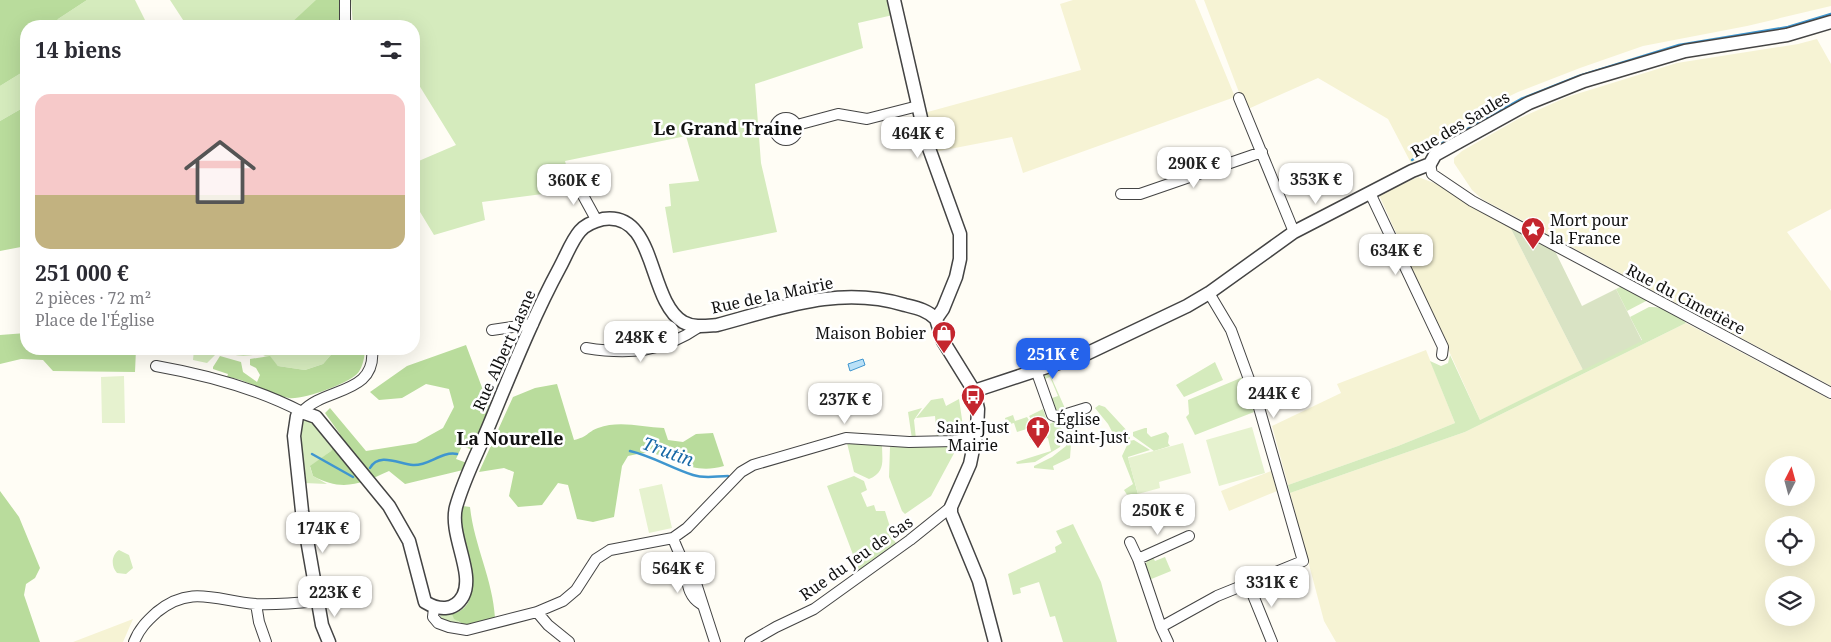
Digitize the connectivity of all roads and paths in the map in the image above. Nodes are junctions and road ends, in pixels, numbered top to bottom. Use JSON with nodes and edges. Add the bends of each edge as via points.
{"nodes":[{"id":1,"x":345,"y":0,"type":"edge"},
{"id":2,"x":894,"y":0,"type":"edge"},
{"id":3,"x":345,"y":20,"type":"edge"},
{"id":4,"x":1831,"y":22,"type":"edge"},
{"id":5,"x":1239,"y":98,"type":"dead end"},
{"id":6,"x":918,"y":106,"type":"junction"},
{"id":7,"x":797,"y":126,"type":"dead end"},
{"id":8,"x":1262,"y":152,"type":"junction"},
{"id":9,"x":1430,"y":164,"type":"junction"},
{"id":10,"x":574,"y":179,"type":"dead end"},
{"id":11,"x":1370,"y":193,"type":"junction"},
{"id":12,"x":1121,"y":194,"type":"dead end"},
{"id":13,"x":597,"y":221,"type":"junction"},
{"id":14,"x":1294,"y":232,"type":"junction"},
{"id":15,"x":1209,"y":293,"type":"junction"},
{"id":16,"x":936,"y":319,"type":"junction"},
{"id":17,"x":533,"y":324,"type":"junction"},
{"id":18,"x":699,"y":326,"type":"junction"},
{"id":19,"x":492,"y":330,"type":"dead end"},
{"id":20,"x":586,"y":348,"type":"dead end"},
{"id":21,"x":372,"y":355,"type":"edge"},
{"id":22,"x":1442,"y":355,"type":"dead end"},
{"id":23,"x":156,"y":366,"type":"dead end"},
{"id":24,"x":1036,"y":370,"type":"junction"},
{"id":25,"x":974,"y":391,"type":"junction"},
{"id":26,"x":1831,"y":393,"type":"edge"},
{"id":27,"x":1086,"y":408,"type":"dead end"},
{"id":28,"x":302,"y":412,"type":"junction"},
{"id":29,"x":976,"y":437,"type":"junction"},
{"id":30,"x":951,"y":507,"type":"junction"},
{"id":31,"x":1189,"y":536,"type":"dead end"},
{"id":32,"x":673,"y":538,"type":"junction"},
{"id":33,"x":1130,"y":542,"type":"dead end"},
{"id":34,"x":1138,"y":559,"type":"junction"},
{"id":35,"x":1248,"y":583,"type":"junction"},
{"id":36,"x":318,"y":601,"type":"junction"},
{"id":37,"x":256,"y":604,"type":"junction"},
{"id":38,"x":434,"y":608,"type":"junction"},
{"id":39,"x":537,"y":612,"type":"junction"},
{"id":40,"x":1161,"y":627,"type":"junction"},
{"id":41,"x":134,"y":642,"type":"edge"},
{"id":42,"x":266,"y":642,"type":"edge"},
{"id":43,"x":329,"y":642,"type":"edge"},
{"id":44,"x":569,"y":642,"type":"edge"},
{"id":45,"x":715,"y":642,"type":"edge"},
{"id":46,"x":750,"y":642,"type":"edge"},
{"id":47,"x":995,"y":642,"type":"edge"},
{"id":48,"x":1168,"y":642,"type":"edge"},
{"id":49,"x":1272,"y":642,"type":"edge"}],
"edges":[{"from":1,"to":3,"type":"street"},
{"from":2,"to":6,"type":"street"},
{"from":4,"to":9,"type":"street","name":"Rue des Saules","via":[[1787,35],[1685,51],[1584,81],[1529,103],[1481,128],[1435,156]]},
{"from":5,"to":8,"type":"street"},
{"from":6,"to":7,"type":"street","via":[[867,119],[838,114]]},
{"from":6,"to":16,"type":"street","via":[[937,173],[960,234],[956,278]]},
{"from":8,"to":12,"type":"street","via":[[1140,194]]},
{"from":8,"to":14,"type":"street"},
{"from":9,"to":11,"type":"street","name":"Rue des Saules"},
{"from":9,"to":26,"type":"street","name":"Rue du Cimetière","via":[[1432,174],[1472,201]]},
{"from":10,"to":13,"type":"street"},
{"from":11,"to":14,"type":"street","name":"Rue des Saules"},
{"from":11,"to":22,"type":"street","via":[[1443,346]]},
{"from":13,"to":17,"type":"street","name":"Rue Albert Lasne","via":[[580,231]]},
{"from":13,"to":18,"type":"street","via":[[619,220],[631,226],[641,238],[673,313],[684,322]]},
{"from":14,"to":15,"type":"street","name":"Rue des Saules"},
{"from":15,"to":24,"type":"street","name":"Rue des Saules","via":[[1125,337]]},
{"from":15,"to":35,"type":"street","via":[[1231,330],[1258,404],[1303,561]]},
{"from":16,"to":18,"type":"street","name":"Rue de la Mairie","via":[[928,312],[886,299],[831,296],[717,325]]},
{"from":16,"to":25,"type":"street","via":[[943,341]]},
{"from":17,"to":19,"type":"street"},
{"from":17,"to":38,"type":"street","name":"Rue Albert Lasne","via":[[456,508],[456,540],[466,576],[464,594],[448,609]]},
{"from":18,"to":20,"type":"street","name":"Rue de la Mairie","via":[[680,340],[648,350],[610,352]]},
{"from":21,"to":28,"type":"street","via":[[371,364],[362,380],[308,405]]},
{"from":23,"to":28,"type":"street","via":[[222,380]]},
{"from":24,"to":25,"type":"street","name":"Rue des Saules"},
{"from":24,"to":27,"type":"street","via":[[1052,415],[1057,417]]},
{"from":25,"to":29,"type":"street","via":[[978,408]]},
{"from":28,"to":36,"type":"street","via":[[296,420],[294,436],[302,511]]},
{"from":28,"to":38,"type":"street","via":[[316,417],[389,506],[409,541],[425,602]]},
{"from":29,"to":30,"type":"street","via":[[969,470]]},
{"from":29,"to":32,"type":"street","via":[[909,442],[846,438],[753,466],[741,472],[687,528]]},
{"from":30,"to":46,"type":"street","name":"Rue du Jeu de Sas","via":[[814,609]]},
{"from":30,"to":47,"type":"street","via":[[979,581]]},
{"from":31,"to":34,"type":"street"},
{"from":32,"to":39,"type":"street","via":[[610,550],[596,560],[576,590],[563,601]]},
{"from":32,"to":45,"type":"street","via":[[684,566],[693,574]]},
{"from":33,"to":34,"type":"street"},
{"from":34,"to":40,"type":"street"},
{"from":35,"to":40,"type":"street"},
{"from":35,"to":49,"type":"street"},
{"from":36,"to":37,"type":"street"},
{"from":36,"to":43,"type":"street"},
{"from":37,"to":41,"type":"street","via":[[183,597],[169,603],[146,621]]},
{"from":37,"to":42,"type":"street"},
{"from":38,"to":39,"type":"street","via":[[433,617],[438,623],[467,630]]},
{"from":39,"to":44,"type":"street"},
{"from":40,"to":48,"type":"street"}]}
